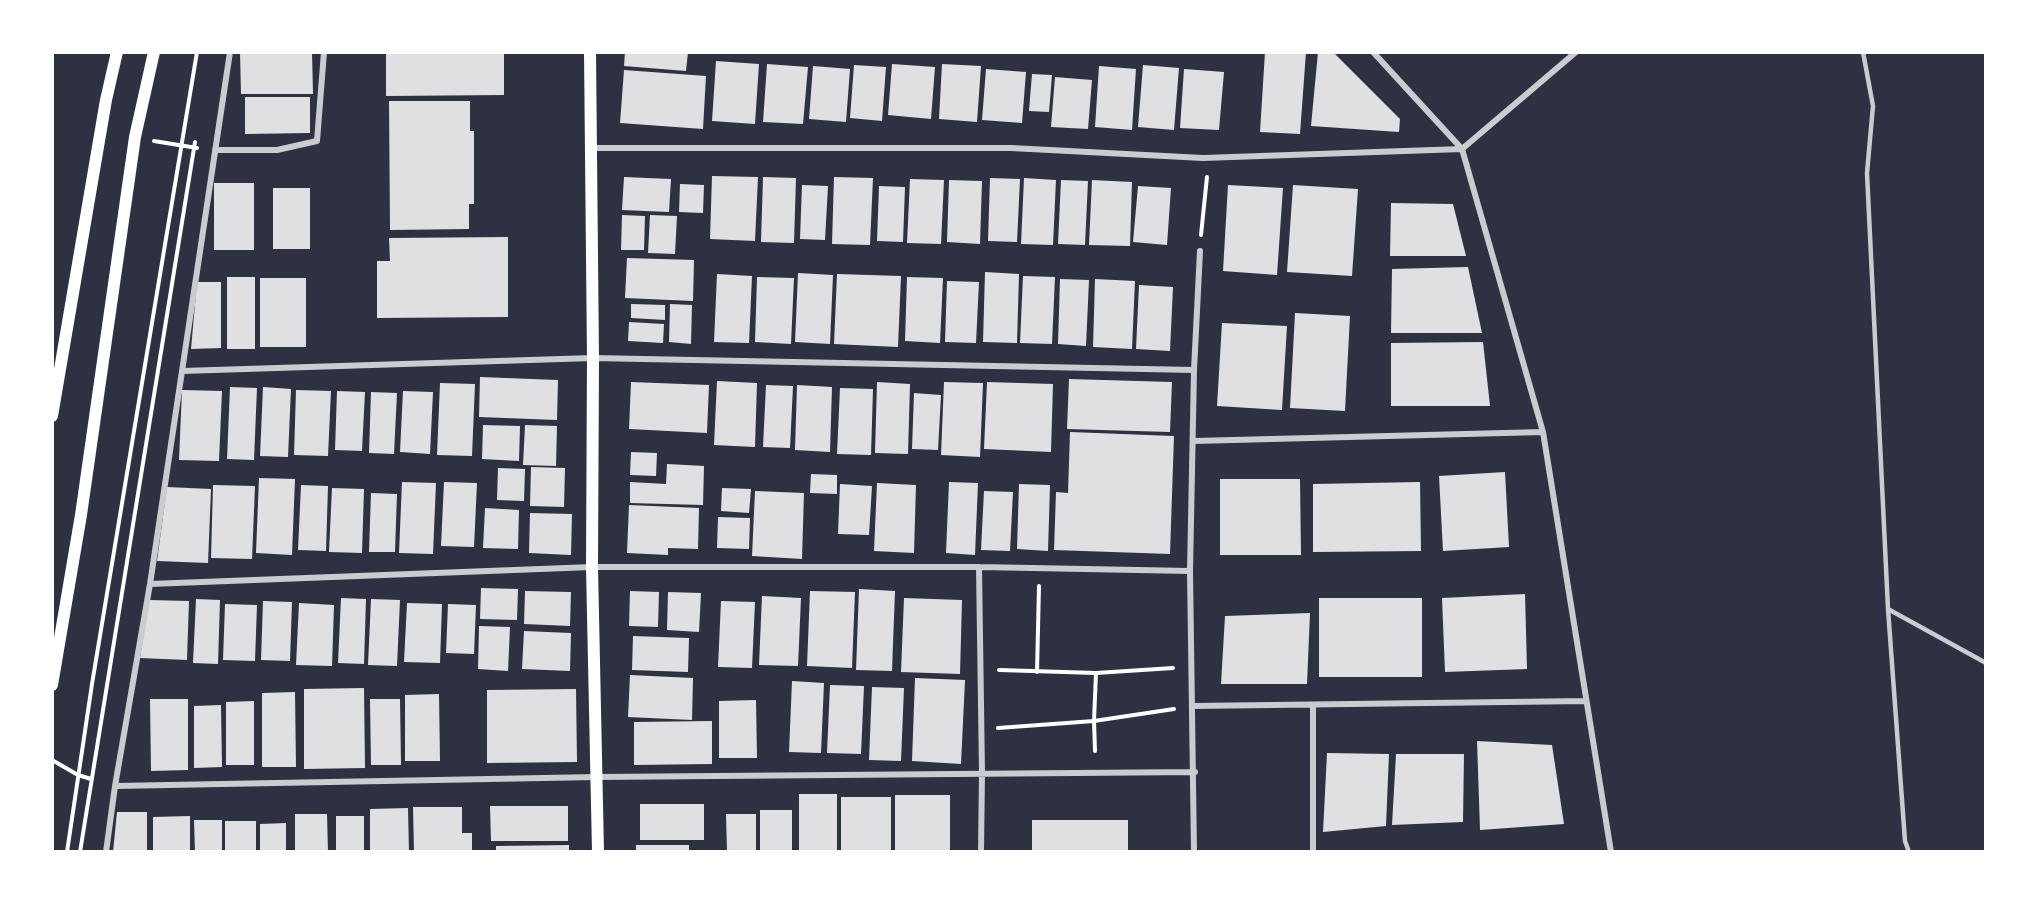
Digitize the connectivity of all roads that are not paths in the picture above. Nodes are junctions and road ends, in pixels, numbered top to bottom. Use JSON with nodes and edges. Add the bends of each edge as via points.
{"nodes":[{"id":1,"x":117,"y":52,"type":"edge"},
{"id":2,"x":154,"y":52,"type":"edge"},
{"id":3,"x":230,"y":52,"type":"edge"},
{"id":4,"x":324,"y":52,"type":"edge"},
{"id":5,"x":590,"y":52,"type":"edge"},
{"id":6,"x":1373,"y":52,"type":"edge"},
{"id":7,"x":1576,"y":52,"type":"edge"},
{"id":8,"x":1863,"y":52,"type":"edge"},
{"id":9,"x":590,"y":148,"type":"junction"},
{"id":10,"x":1462,"y":149,"type":"junction"},
{"id":11,"x":215,"y":150,"type":"junction"},
{"id":12,"x":1200,"y":251,"type":"road end"},
{"id":13,"x":593,"y":358,"type":"junction"},
{"id":14,"x":1194,"y":370,"type":"junction"},
{"id":15,"x":182,"y":371,"type":"junction"},
{"id":16,"x":52,"y":416,"type":"edge"},
{"id":17,"x":1543,"y":432,"type":"junction"},
{"id":18,"x":1194,"y":441,"type":"junction"},
{"id":19,"x":592,"y":567,"type":"junction"},
{"id":20,"x":979,"y":567,"type":"junction"},
{"id":21,"x":1190,"y":571,"type":"junction"},
{"id":22,"x":150,"y":584,"type":"junction"},
{"id":23,"x":1888,"y":609,"type":"junction"},
{"id":24,"x":1986,"y":663,"type":"edge"},
{"id":25,"x":52,"y":685,"type":"edge"},
{"id":26,"x":1586,"y":701,"type":"junction"},
{"id":27,"x":1192,"y":705,"type":"junction"},
{"id":28,"x":1313,"y":705,"type":"junction"},
{"id":29,"x":1195,"y":772,"type":"junction"},
{"id":30,"x":982,"y":773,"type":"junction"},
{"id":31,"x":597,"y":777,"type":"junction"},
{"id":32,"x":115,"y":786,"type":"junction"},
{"id":33,"x":106,"y":852,"type":"edge"},
{"id":34,"x":598,"y":852,"type":"edge"},
{"id":35,"x":981,"y":852,"type":"edge"},
{"id":36,"x":1194,"y":852,"type":"edge"},
{"id":37,"x":1313,"y":852,"type":"edge"},
{"id":38,"x":1611,"y":852,"type":"edge"},
{"id":39,"x":1909,"y":852,"type":"edge"}],
"edges":[{"from":1,"to":16,"type":"main road"},
{"from":2,"to":25,"type":"main road","via":[[135,138],[81,515]]},
{"from":3,"to":11,"type":"street"},
{"from":4,"to":11,"type":"street","via":[[317,141],[277,150]]},
{"from":5,"to":9,"type":"main road"},
{"from":6,"to":10,"type":"street"},
{"from":7,"to":10,"type":"street"},
{"from":8,"to":23,"type":"lane","via":[[1873,106],[1868,173]]},
{"from":9,"to":10,"type":"street","via":[[1011,148],[1209,157]]},
{"from":9,"to":13,"type":"main road"},
{"from":10,"to":17,"type":"street"},
{"from":11,"to":15,"type":"street"},
{"from":12,"to":14,"type":"street"},
{"from":13,"to":14,"type":"street"},
{"from":13,"to":15,"type":"street"},
{"from":13,"to":19,"type":"main road"},
{"from":14,"to":18,"type":"street"},
{"from":15,"to":22,"type":"street"},
{"from":17,"to":18,"type":"street"},
{"from":17,"to":26,"type":"street"},
{"from":18,"to":21,"type":"street"},
{"from":19,"to":20,"type":"street"},
{"from":19,"to":22,"type":"street"},
{"from":19,"to":31,"type":"main road"},
{"from":20,"to":21,"type":"street"},
{"from":20,"to":30,"type":"street"},
{"from":21,"to":27,"type":"street"},
{"from":22,"to":32,"type":"street"},
{"from":23,"to":24,"type":"lane"},
{"from":23,"to":39,"type":"lane","via":[[1905,841]]},
{"from":26,"to":28,"type":"street"},
{"from":26,"to":38,"type":"street"},
{"from":27,"to":28,"type":"street"},
{"from":27,"to":29,"type":"street"},
{"from":28,"to":37,"type":"street"},
{"from":29,"to":30,"type":"street"},
{"from":29,"to":36,"type":"street"},
{"from":30,"to":31,"type":"street"},
{"from":30,"to":35,"type":"street"},
{"from":31,"to":32,"type":"street"},
{"from":31,"to":34,"type":"main road"},
{"from":32,"to":33,"type":"street"}]}
